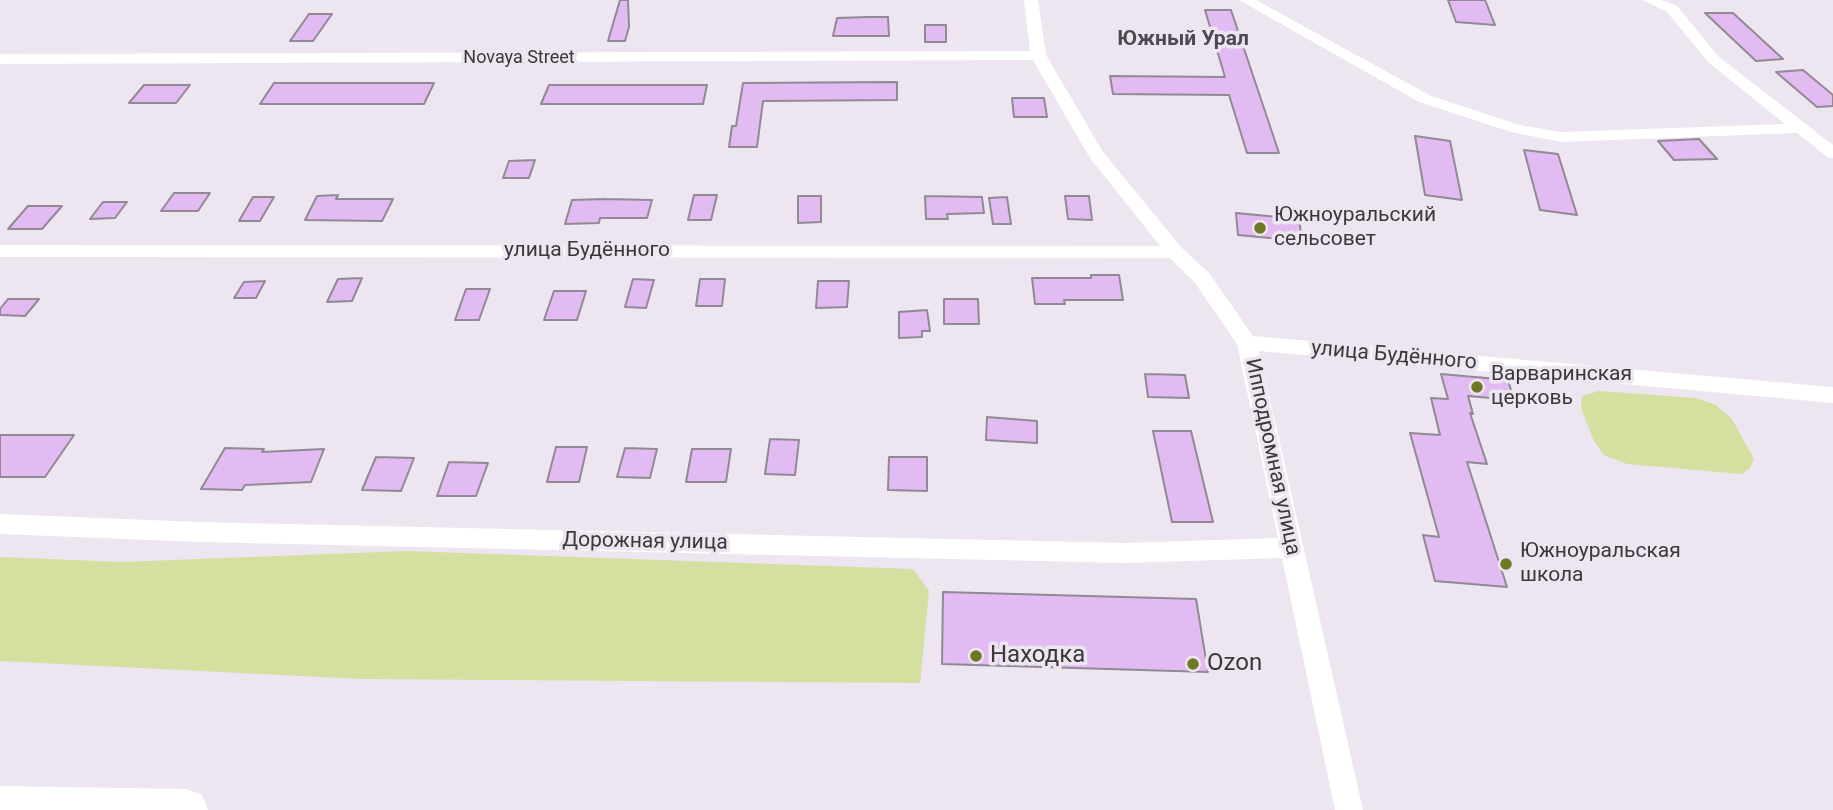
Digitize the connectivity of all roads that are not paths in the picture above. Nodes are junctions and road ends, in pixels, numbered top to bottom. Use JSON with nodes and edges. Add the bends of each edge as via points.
{"nodes":[{"id":1,"x":1031,"y":0,"type":"edge"},
{"id":2,"x":1246,"y":0,"type":"edge"},
{"id":3,"x":1650,"y":0,"type":"edge"},
{"id":4,"x":1038,"y":55,"type":"junction"},
{"id":5,"x":0,"y":58,"type":"edge"},
{"id":6,"x":1801,"y":128,"type":"junction"},
{"id":7,"x":1833,"y":153,"type":"edge"},
{"id":8,"x":0,"y":251,"type":"edge"},
{"id":9,"x":1175,"y":252,"type":"junction"},
{"id":10,"x":1247,"y":343,"type":"junction"},
{"id":11,"x":1833,"y":395,"type":"edge"},
{"id":12,"x":0,"y":524,"type":"edge"},
{"id":13,"x":1291,"y":548,"type":"junction"},
{"id":14,"x":0,"y":807,"type":"edge"},
{"id":15,"x":187,"y":810,"type":"edge"},
{"id":16,"x":1349,"y":810,"type":"edge"}],
"edges":[{"from":1,"to":4,"type":"street","name":"Ипподромная улица"},
{"from":2,"to":6,"type":"street","via":[[1425,99],[1517,129],[1561,137]]},
{"from":3,"to":6,"type":"street","via":[[1672,9],[1714,60]]},
{"from":4,"to":5,"type":"street","name":"Novaya Street"},
{"from":4,"to":9,"type":"street","name":"Ипподромная улица","via":[[1096,154]]},
{"from":6,"to":7,"type":"street"},
{"from":8,"to":9,"type":"street","name":"улица Будённого"},
{"from":9,"to":10,"type":"street","name":"Ипподромная улица","via":[[1202,278]]},
{"from":10,"to":11,"type":"street","name":"улица Будённого"},
{"from":10,"to":13,"type":"street","name":"Ипподромная улица"},
{"from":12,"to":13,"type":"street","name":"Дорожная улица","via":[[1126,553]]},
{"from":13,"to":16,"type":"street","name":"Ипподромная улица"},
{"from":14,"to":15,"type":"highway"}]}
